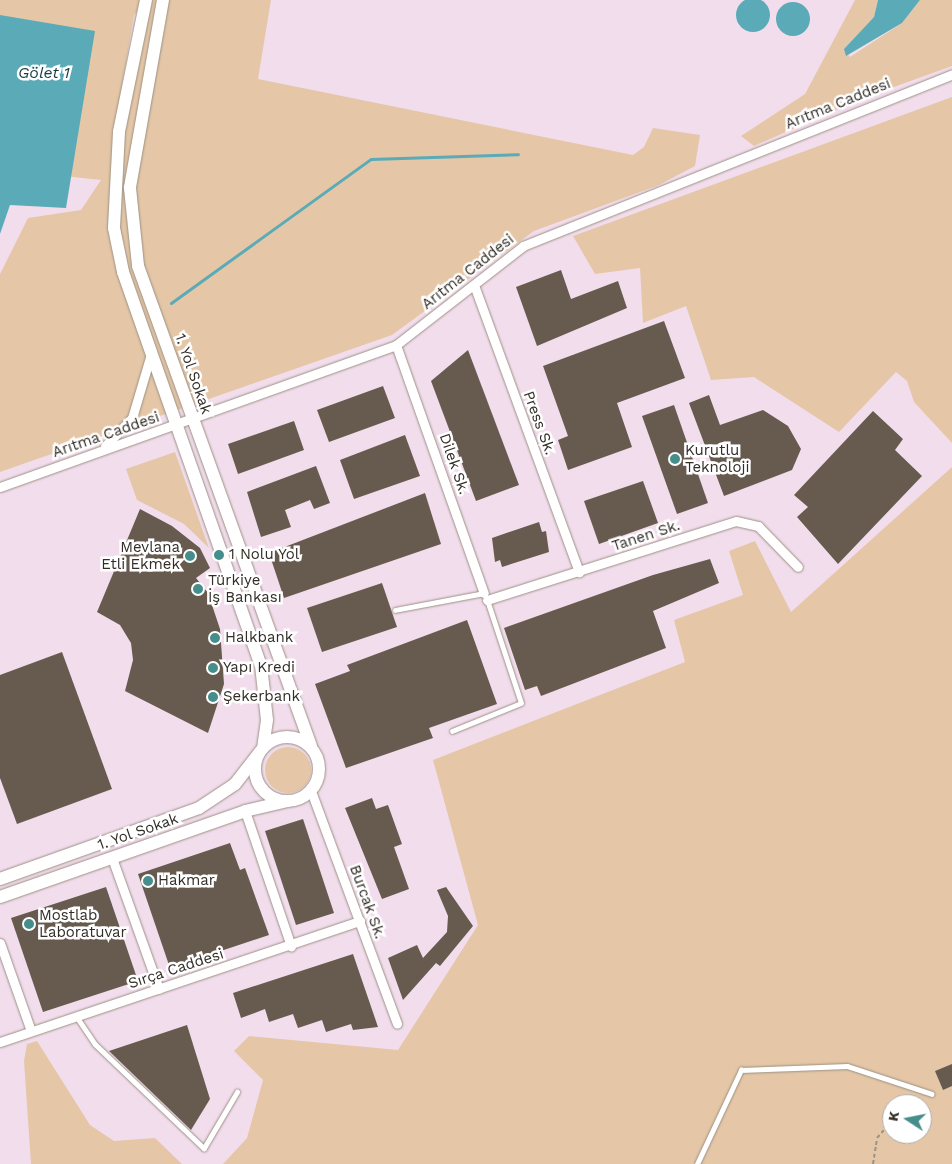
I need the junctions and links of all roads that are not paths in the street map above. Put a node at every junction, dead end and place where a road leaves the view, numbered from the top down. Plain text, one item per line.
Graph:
1 (146, 0) edge
2 (163, 0) edge
3 (952, 74) edge
4 (474, 284) junction
5 (396, 345) junction
6 (151, 348) junction
7 (191, 418) junction
8 (176, 425) junction
9 (88, 455) junction
10 (0, 487) edge
11 (798, 567) dead end
12 (579, 572) junction
13 (486, 597) junction
14 (395, 610) dead end
15 (452, 731) dead end
16 (311, 746) junction
17 (261, 750) junction
18 (311, 791) junction
19 (288, 801) junction
20 (244, 812) junction
21 (112, 858) junction
22 (0, 879) edge
23 (0, 897) edge
24 (360, 922) junction
25 (0, 943) edge
26 (291, 946) junction
27 (159, 989) junction
28 (77, 1017) junction
29 (397, 1024) dead end
30 (31, 1031) junction
31 (0, 1042) edge
32 (237, 1092) dead end
33 (932, 1094) dead end
34 (697, 1164) edge

1 - 6 main road, 1. Yol Sokak
2 - 7 main road, 1. Yol Sokak
3 - 4 street, Arıtma Caddesi
4 - 5 street, Arıtma Caddesi
4 - 12 street, Press Sk.
5 - 7 street, Arıtma Caddesi
5 - 13 street, Dilek Sk.
6 - 8 main road, 1. Yol Sokak
6 - 9 street
7 - 8 street, Arıtma Caddesi
7 - 16 main road, 1. Yol Sokak
8 - 9 street, Arıtma Caddesi
8 - 17 main road, 1. Yol Sokak
9 - 10 street, Arıtma Caddesi
11 - 12 street, Tanen Sk.
12 - 13 street, Tanen Sk.
13 - 14 lane
13 - 15 lane
16 - 17 main road, 1. Yol Sokak
16 - 18 main road, 1. Yol Sokak
17 - 19 main road, 1. Yol Sokak
17 - 22 main road, 1. Yol Sokak
18 - 19 main road, 1. Yol Sokak
18 - 24 street, Burcak Sk.
19 - 20 main road, 1. Yol Sokak
20 - 21 main road, 1. Yol Sokak
20 - 26 street
21 - 23 main road, 1. Yol Sokak
21 - 27 street
24 - 26 street, Sırça Caddesi
24 - 29 street, Burcak Sk.
25 - 30 street
26 - 27 street, Sırça Caddesi
27 - 28 street, Sırça Caddesi
28 - 30 street, Sırça Caddesi
28 - 32 lane
30 - 31 street, Sırça Caddesi
33 - 34 lane

